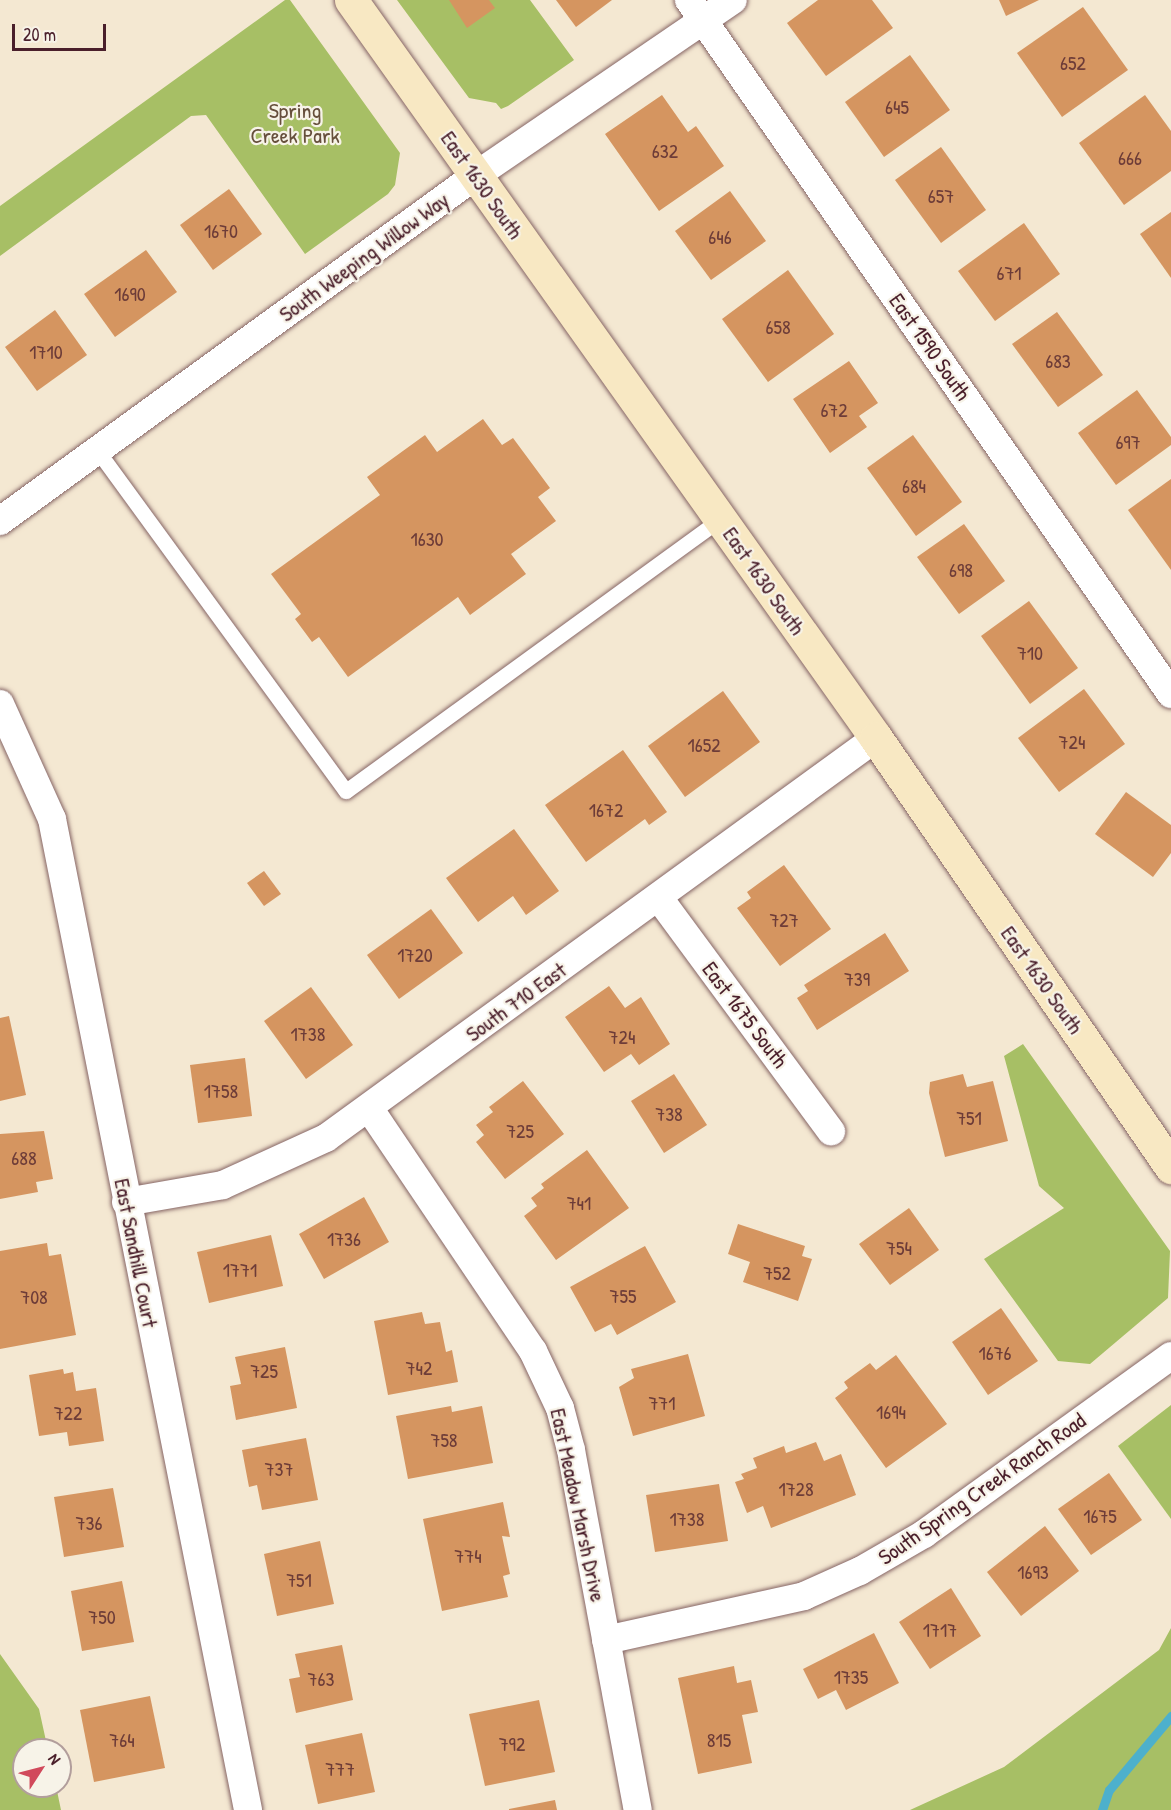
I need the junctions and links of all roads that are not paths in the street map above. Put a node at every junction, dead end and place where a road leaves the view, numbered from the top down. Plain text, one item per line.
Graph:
1 (351, 0) edge
2 (733, 0) edge
3 (696, 9) edge
4 (475, 176) junction
5 (97, 450) junction
6 (720, 519) junction
7 (0, 521) edge
8 (1171, 694) edge
9 (0, 704) edge
10 (876, 738) junction
11 (659, 898) junction
12 (369, 1108) junction
13 (831, 1131) dead end
14 (1171, 1167) edge
15 (126, 1202) junction
16 (1171, 1356) edge
17 (606, 1640) junction
18 (248, 1810) edge
19 (638, 1810) edge

1 - 4 street, East 1630 South
2 - 3 street, South Weeping Willow Way
3 - 4 street, South Weeping Willow Way
3 - 8 street, East 1590 South
4 - 5 street, South Weeping Willow Way
4 - 6 street, East 1630 South
5 - 6 lane
5 - 7 street, South Weeping Willow Way
6 - 10 street, East 1630 South
9 - 15 street, East Sandhill Court
10 - 11 street, South 710 East
10 - 14 street, East 1630 South
11 - 12 street, South 710 East
11 - 13 street, East 1675 South
12 - 15 street, South 710 East
12 - 17 street, East Meadow Marsh Drive
15 - 18 street, East Sandhill Court
16 - 17 street, South Spring Creek Ranch Road
17 - 19 street, East Meadow Marsh Drive

